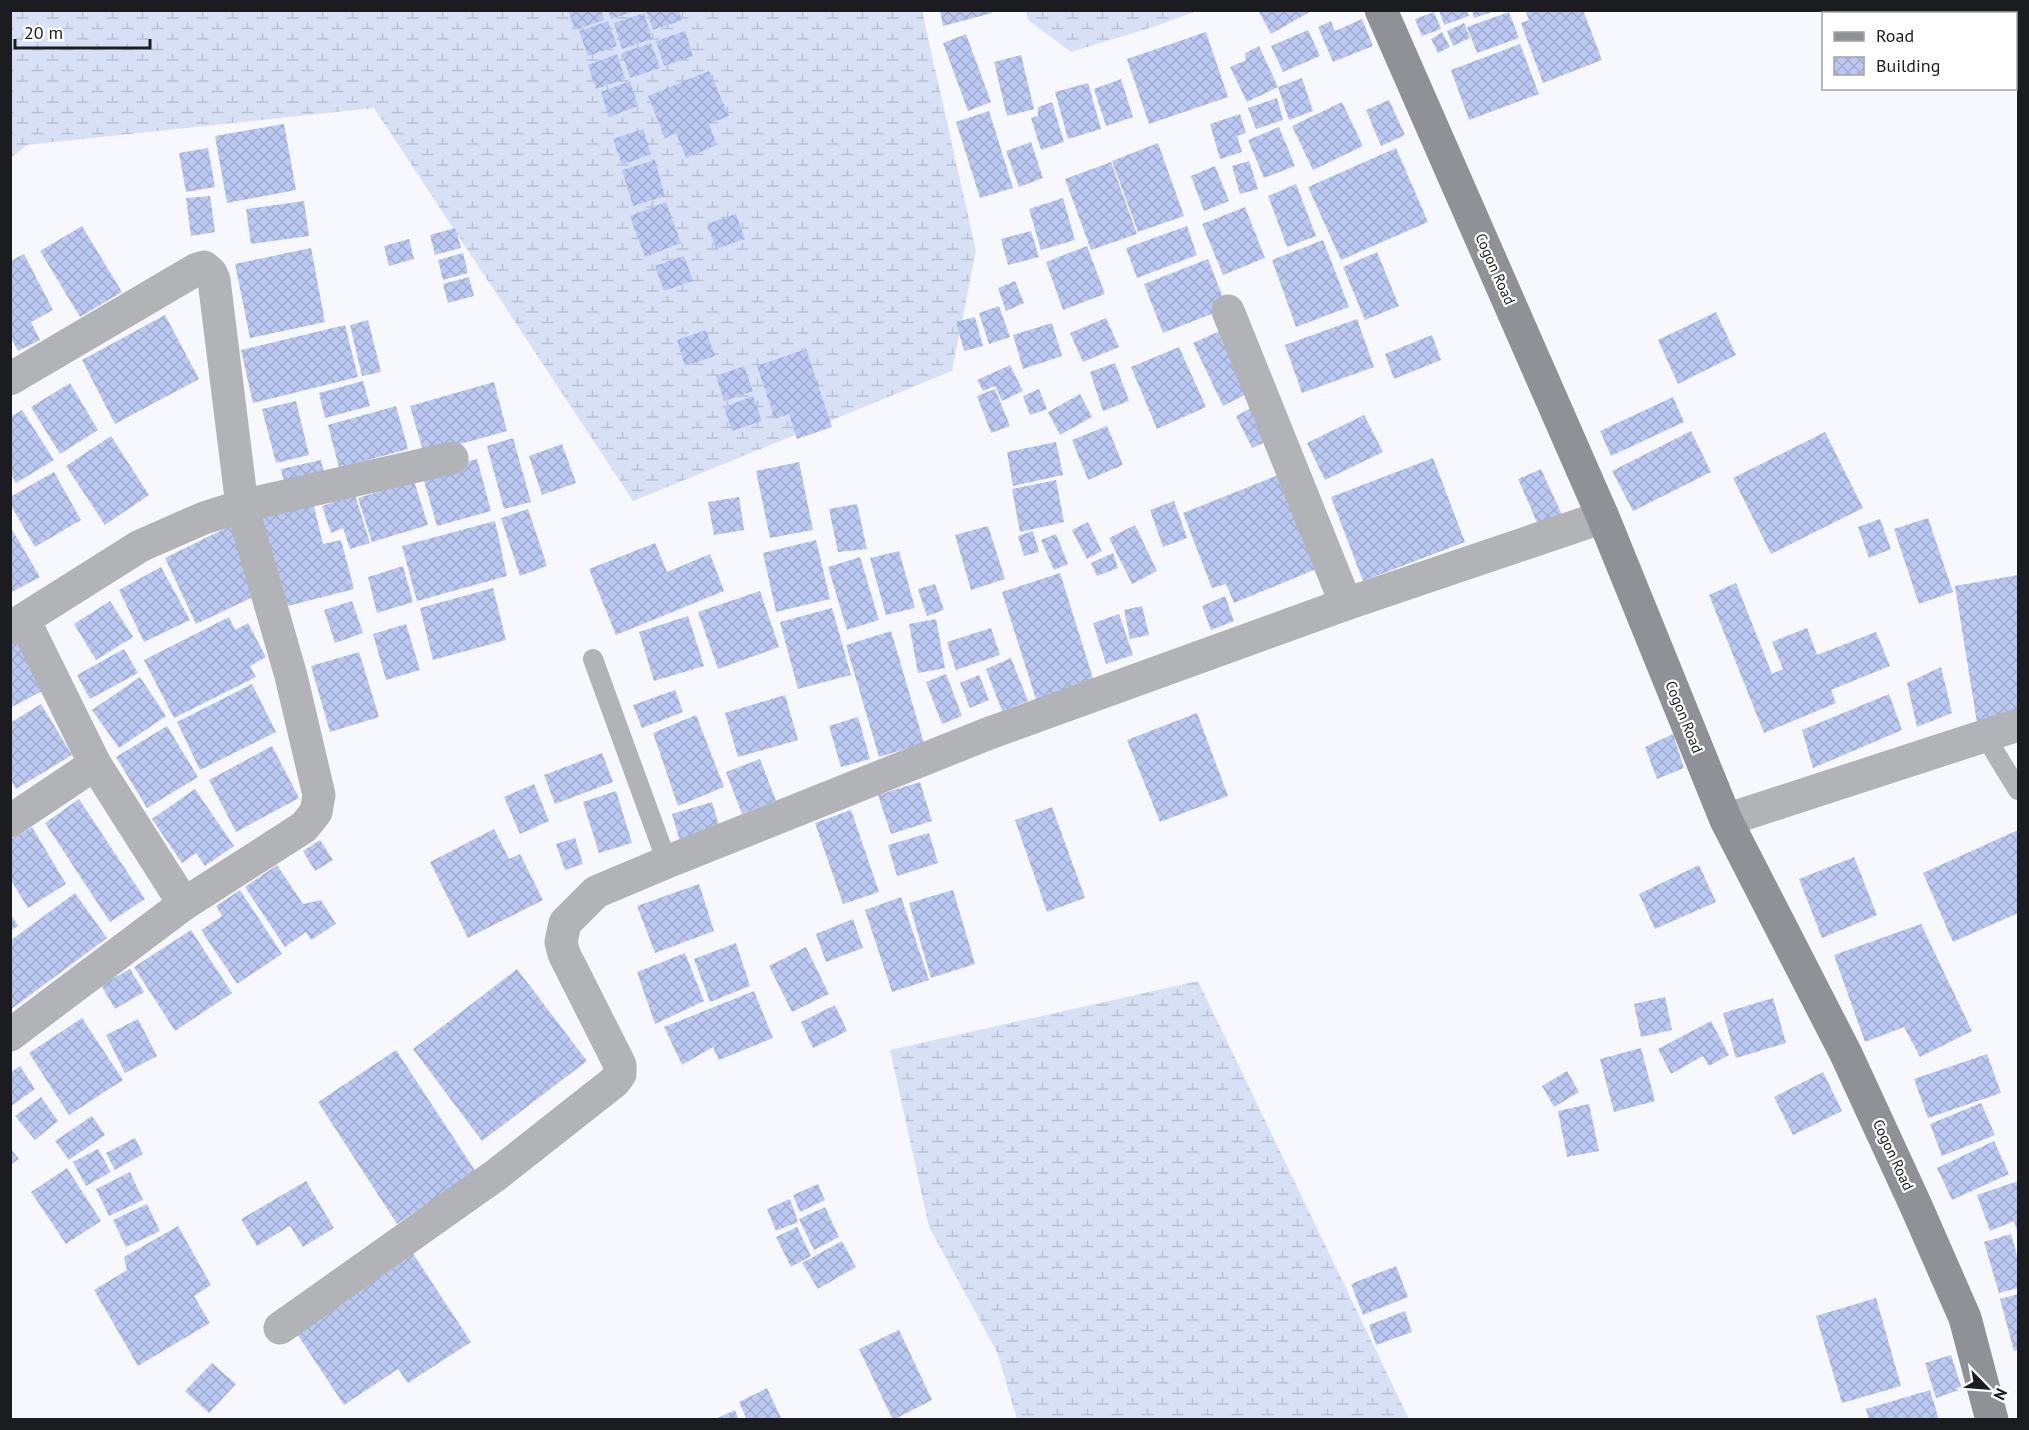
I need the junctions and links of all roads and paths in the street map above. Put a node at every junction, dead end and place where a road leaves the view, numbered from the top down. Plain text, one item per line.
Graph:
1 (1381, 10) edge
2 (1228, 311) dead end
3 (10, 380) edge
4 (452, 458) dead end
5 (242, 506) junction
6 (1603, 517) junction
7 (1346, 604) junction
8 (17, 624) edge
9 (593, 659) dead end
10 (2019, 726) edge
11 (1985, 736) junction
12 (95, 764) junction
13 (2019, 790) edge
14 (1726, 820) junction
15 (10, 821) edge
16 (667, 861) junction
17 (184, 904) junction
18 (10, 1035) edge
19 (280, 1328) dead end
20 (1992, 1419) edge

1 - 6 street, Cogon Road
2 - 7 street
3 - 5 street
4 - 5 street
5 - 8 street
5 - 17 street
6 - 7 street
6 - 14 street, Cogon Road
7 - 16 street
8 - 12 street
9 - 16 lane
10 - 11 street
11 - 13 lane
11 - 14 street
12 - 15 street
12 - 17 street
14 - 20 street, Cogon Road
16 - 19 street
17 - 18 street

